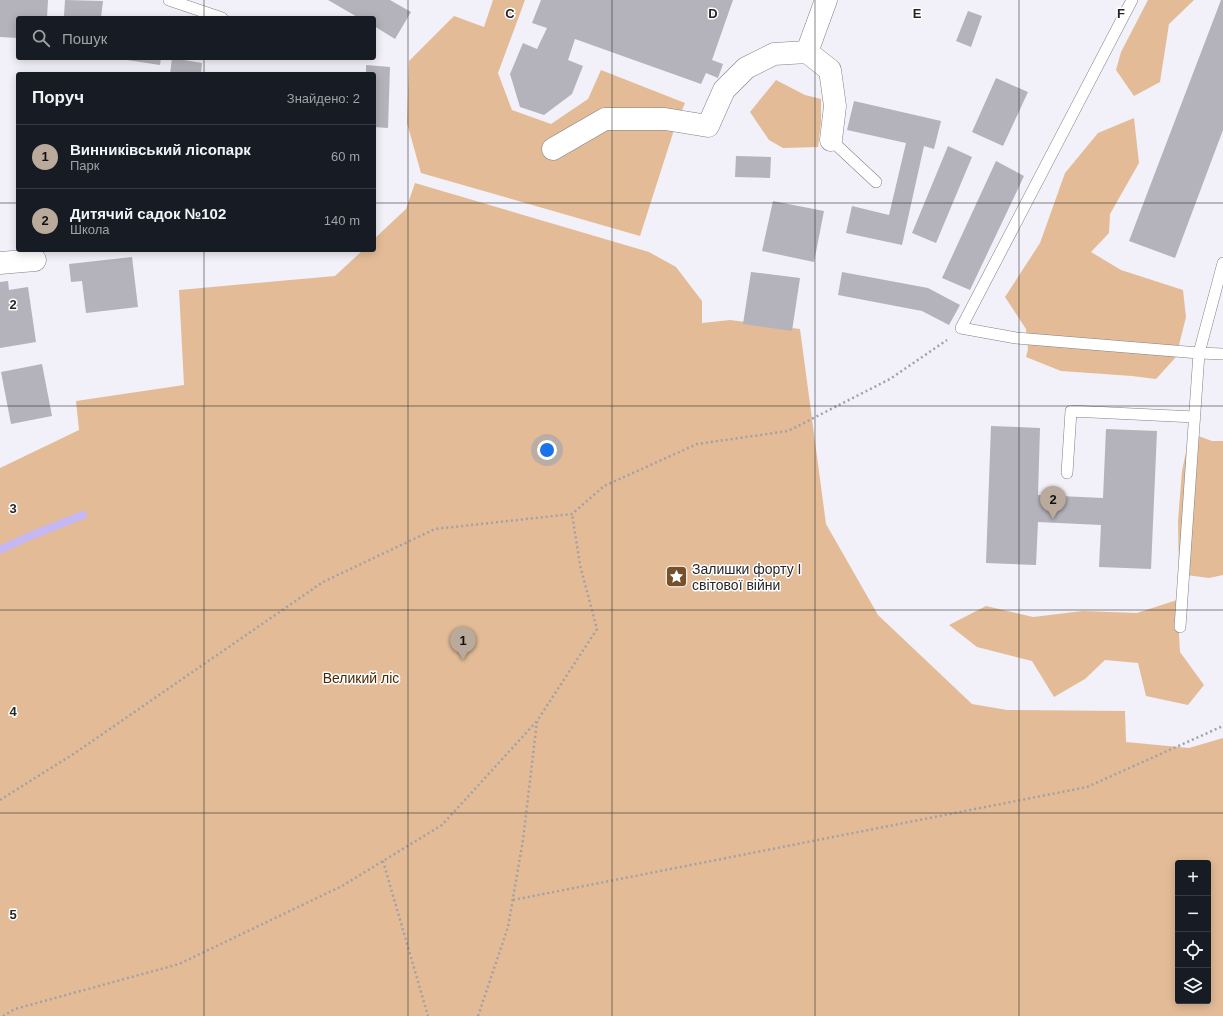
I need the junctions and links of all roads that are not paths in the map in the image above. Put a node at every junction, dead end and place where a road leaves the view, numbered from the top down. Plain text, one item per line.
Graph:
1 (169, 0) edge
2 (826, 0) edge
3 (1132, 0) edge
4 (216, 16) edge
5 (807, 52) junction
6 (831, 140) joint
7 (553, 149) dead end
8 (876, 182) dead end
9 (35, 260) dead end
10 (0, 262) edge
11 (1223, 263) edge
12 (1199, 353) junction
13 (1223, 354) edge
14 (1195, 417) junction
15 (1067, 473) dead end
16 (1180, 627) dead end

1 - 4 lane
2 - 5 street
3 - 12 lane
5 - 6 street
5 - 7 street
6 - 8 lane
9 - 10 street
11 - 12 lane
12 - 13 lane
12 - 14 lane
14 - 15 lane
14 - 16 lane

